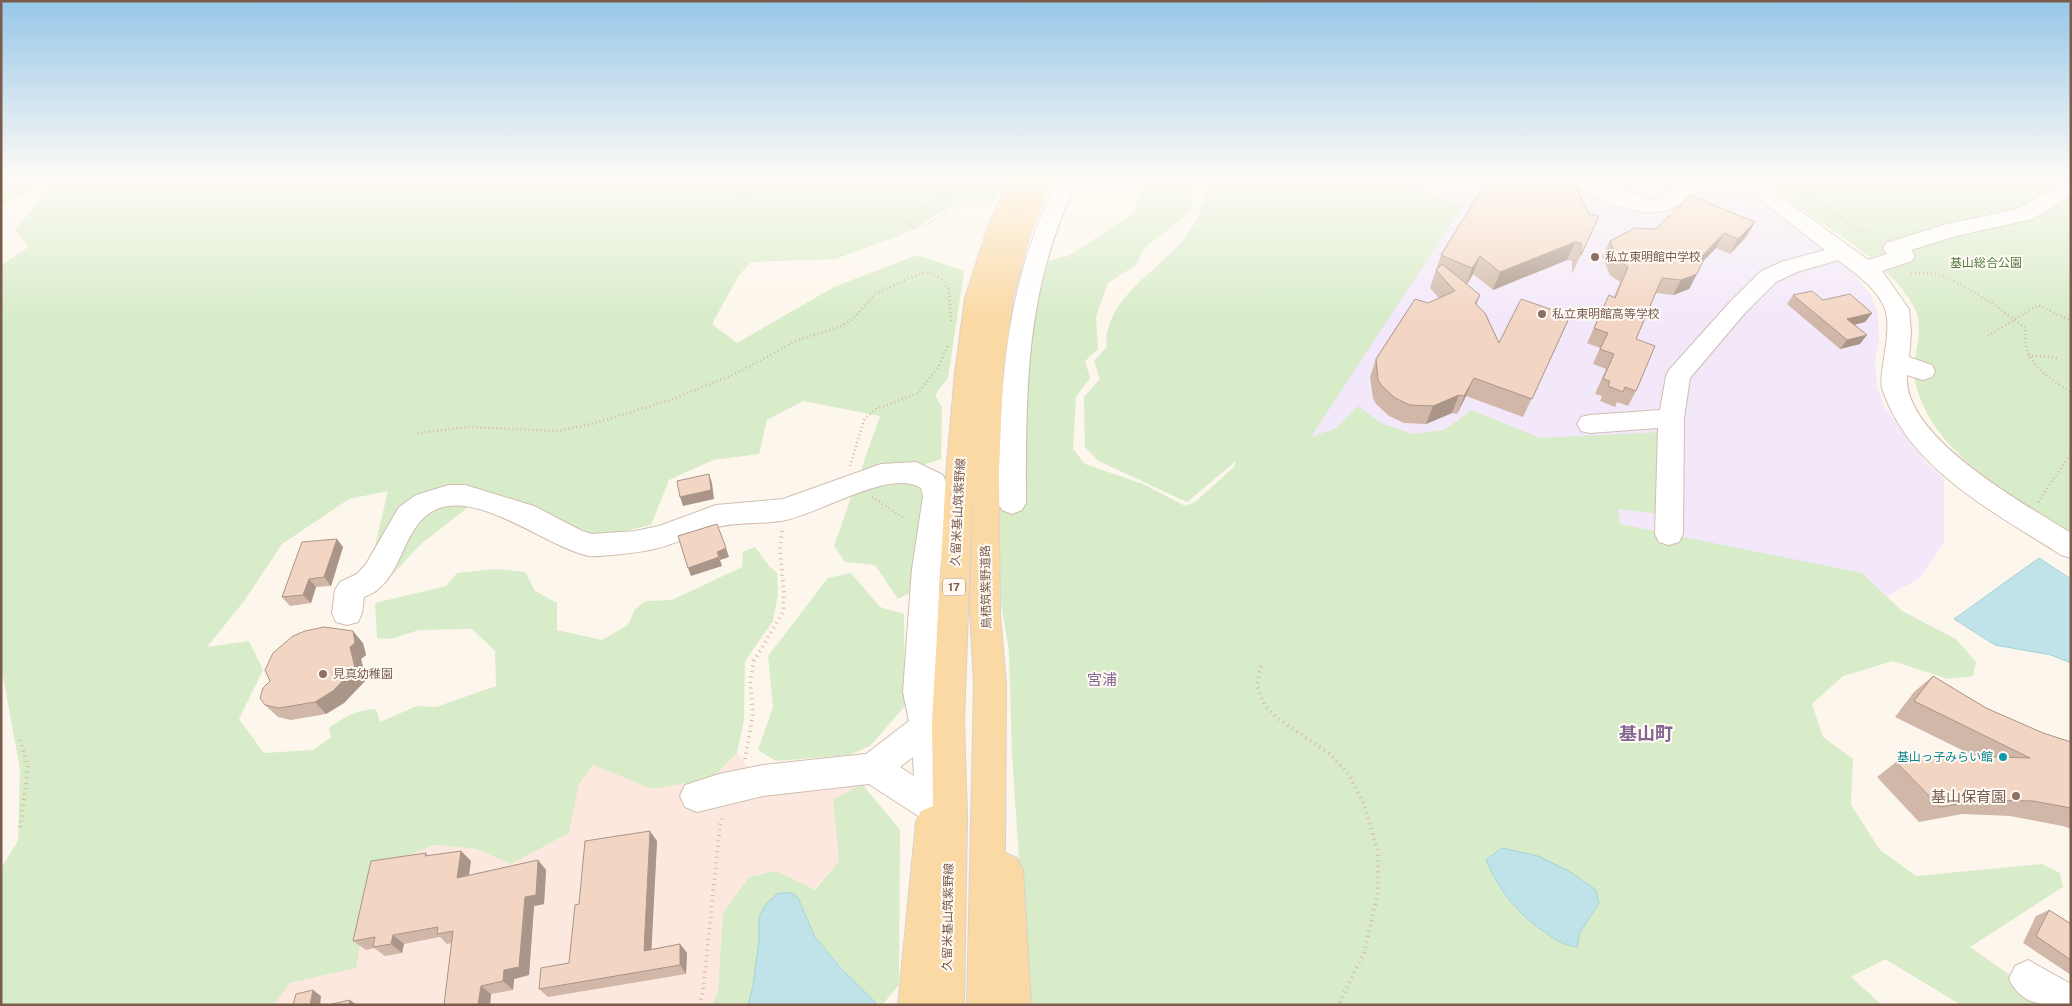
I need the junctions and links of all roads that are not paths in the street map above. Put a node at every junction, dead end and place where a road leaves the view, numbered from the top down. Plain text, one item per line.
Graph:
1 (1000, 224) edge
2 (1023, 224) edge
3 (1049, 224) edge
4 (1805, 224) edge
5 (1979, 224) edge
6 (1843, 252) junction
7 (1865, 269) junction
8 (1896, 362) junction
9 (1923, 371) dead end
10 (1671, 418) junction
11 (1590, 424) dead end
12 (1012, 503) dead end
13 (1669, 534) dead end
14 (2067, 540) edge
15 (346, 613) dead end
16 (990, 684) junction
17 (937, 725) junction
18 (873, 768) junction
19 (697, 796) dead end
20 (942, 812) junction
21 (2028, 979) dead end
22 (917, 1005) edge
23 (946, 1005) edge
24 (986, 1005) edge
25 (1012, 1005) edge
26 (2069, 1005) edge

1 - 17 main road, 久留米基山筑紫野線 / 17
2 - 16 main road, 鳥栖筑紫野道路
3 - 12 street
4 - 6 street
5 - 7 street
6 - 7 street
6 - 10 street
7 - 8 street
8 - 9 street
8 - 14 street
10 - 11 street
10 - 13 street
15 - 17 street
16 - 24 main road, 鳥栖筑紫野道路
16 - 25 main road
17 - 18 street
17 - 20 main road, 久留米基山筑紫野線
18 - 19 street
18 - 20 street
20 - 22 main road
20 - 23 main road, 久留米基山筑紫野線
21 - 26 street

